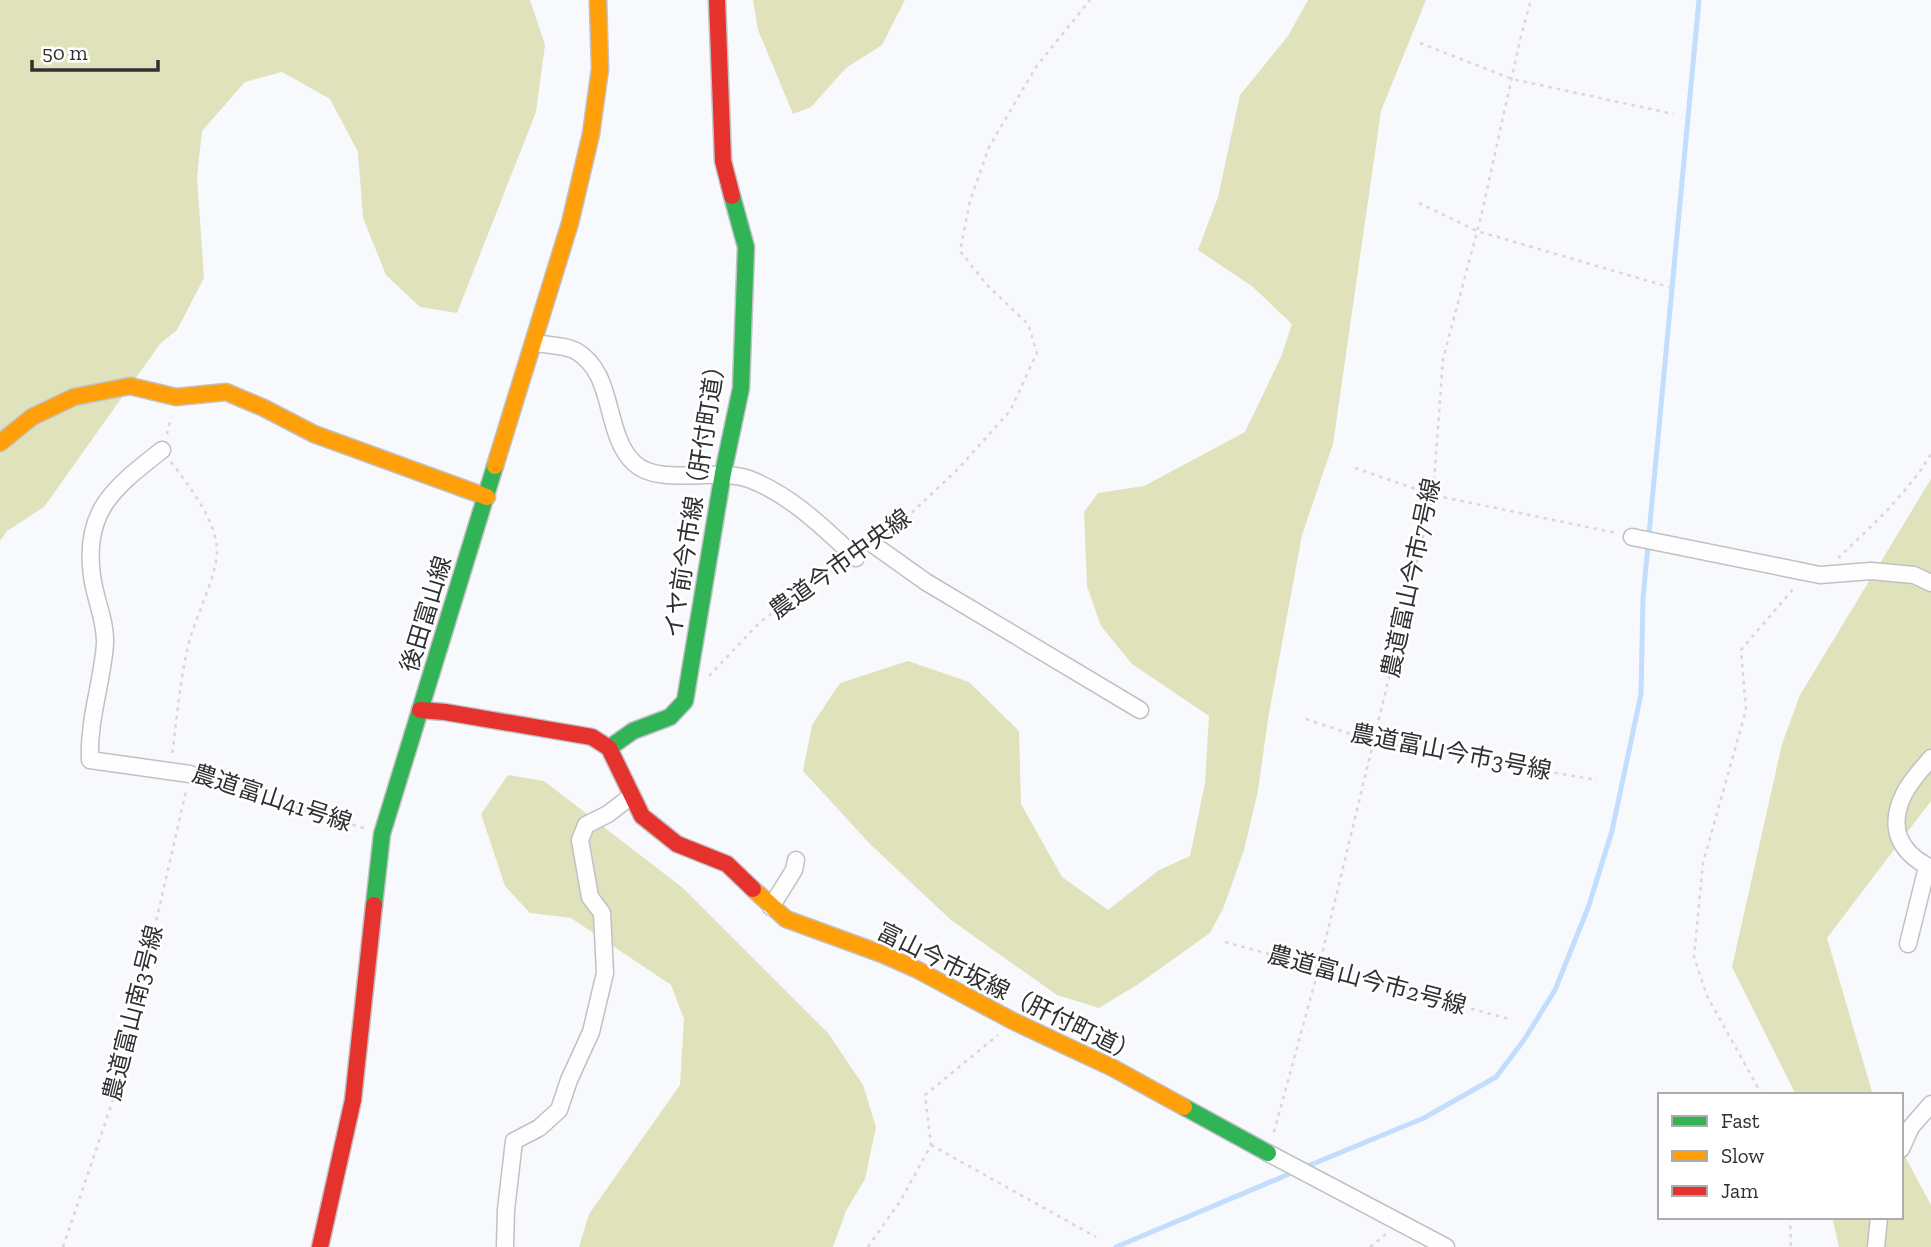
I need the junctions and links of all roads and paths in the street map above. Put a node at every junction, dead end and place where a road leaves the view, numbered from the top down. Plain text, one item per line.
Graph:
1 (598, 0) edge
2 (717, 0) edge
3 (1090, 0) edge
4 (1531, 0) edge
5 (1420, 43) dead end
6 (1512, 79) junction
7 (1674, 114) dead end
8 (1419, 203) dead end
9 (1478, 231) junction
10 (1668, 287) dead end
11 (534, 343) junction
12 (176, 397) junction
13 (0, 443) edge
14 (162, 450) junction
15 (1931, 454) edge
16 (1355, 468) dead end
17 (723, 473) junction
18 (1433, 495) junction
19 (487, 497) junction
20 (1632, 537) joint
21 (874, 545) joint
22 (856, 558) joint
23 (1814, 573) junction
24 (1931, 583) edge
25 (704, 681) dead end
26 (420, 710) junction
27 (1140, 710) dead end
28 (1306, 719) dead end
29 (1374, 742) junction
30 (609, 748) junction
31 (1931, 758) edge
32 (190, 775) junction
33 (1597, 780) dead end
34 (630, 797) junction
35 (382, 834) junction
36 (796, 860) dead end
37 (1929, 867) edge
38 (771, 907) junction
39 (1225, 942) dead end
40 (1908, 944) dead end
41 (1319, 967) junction
42 (1509, 1018) dead end
43 (1013, 1021) junction
44 (1761, 1093) edge
45 (1931, 1104) edge
46 (931, 1145) junction
47 (1903, 1145) edge
48 (1268, 1153) junction
49 (1790, 1219) edge
50 (1879, 1219) edge
51 (1096, 1237) dead end
52 (63, 1247) edge
53 (320, 1247) edge
54 (505, 1247) edge
55 (868, 1247) edge
56 (1446, 1247) edge
57 (1791, 1247) edge
58 (1876, 1247) edge

1 - 11 street, 後田富山線
2 - 17 street, イヤ前今市線（肝付町道）
3 - 21 path, 農道今市中央線
4 - 6 path, 農道富山今市7号線
5 - 6 path
6 - 7 path
6 - 9 path, 農道富山今市7号線
8 - 9 path
9 - 10 path
9 - 18 path, 農道富山今市7号線
11 - 17 street
11 - 19 street, 後田富山線
12 - 13 street
12 - 14 path
12 - 19 street
14 - 32 path, 農道富山41号線
14 - 32 street
15 - 23 path
16 - 18 path
17 - 22 street
17 - 30 street, イヤ前今市線（肝付町道）
18 - 20 path
18 - 29 path, 農道富山今市7号線
19 - 26 street, 後田富山線
20 - 23 street
21 - 27 street
22 - 25 path, 農道今市中央線
23 - 24 street
23 - 44 path
26 - 30 street
26 - 35 street, 後田富山線
28 - 29 path, 農道富山今市3号線
29 - 33 path, 農道富山今市3号線
29 - 41 path, 農道富山今市7号線
30 - 34 street, 富山今市坂線（肝付町道）
31 - 37 street
32 - 35 path, 農道富山41号線
32 - 52 path, 農道富山南3号線
34 - 38 street, 富山今市坂線（肝付町道）
34 - 54 street
35 - 53 street, 後田富山線
36 - 38 street
37 - 40 street
38 - 43 street, 富山今市坂線（肝付町道）
39 - 41 path, 農道富山今市2号線
41 - 42 path, 農道富山今市2号線
41 - 48 path, 農道富山今市7号線
43 - 46 path
43 - 48 street, 富山今市坂線（肝付町道）
45 - 47 street
46 - 51 path
46 - 55 path
48 - 56 street
49 - 57 path
50 - 58 street

